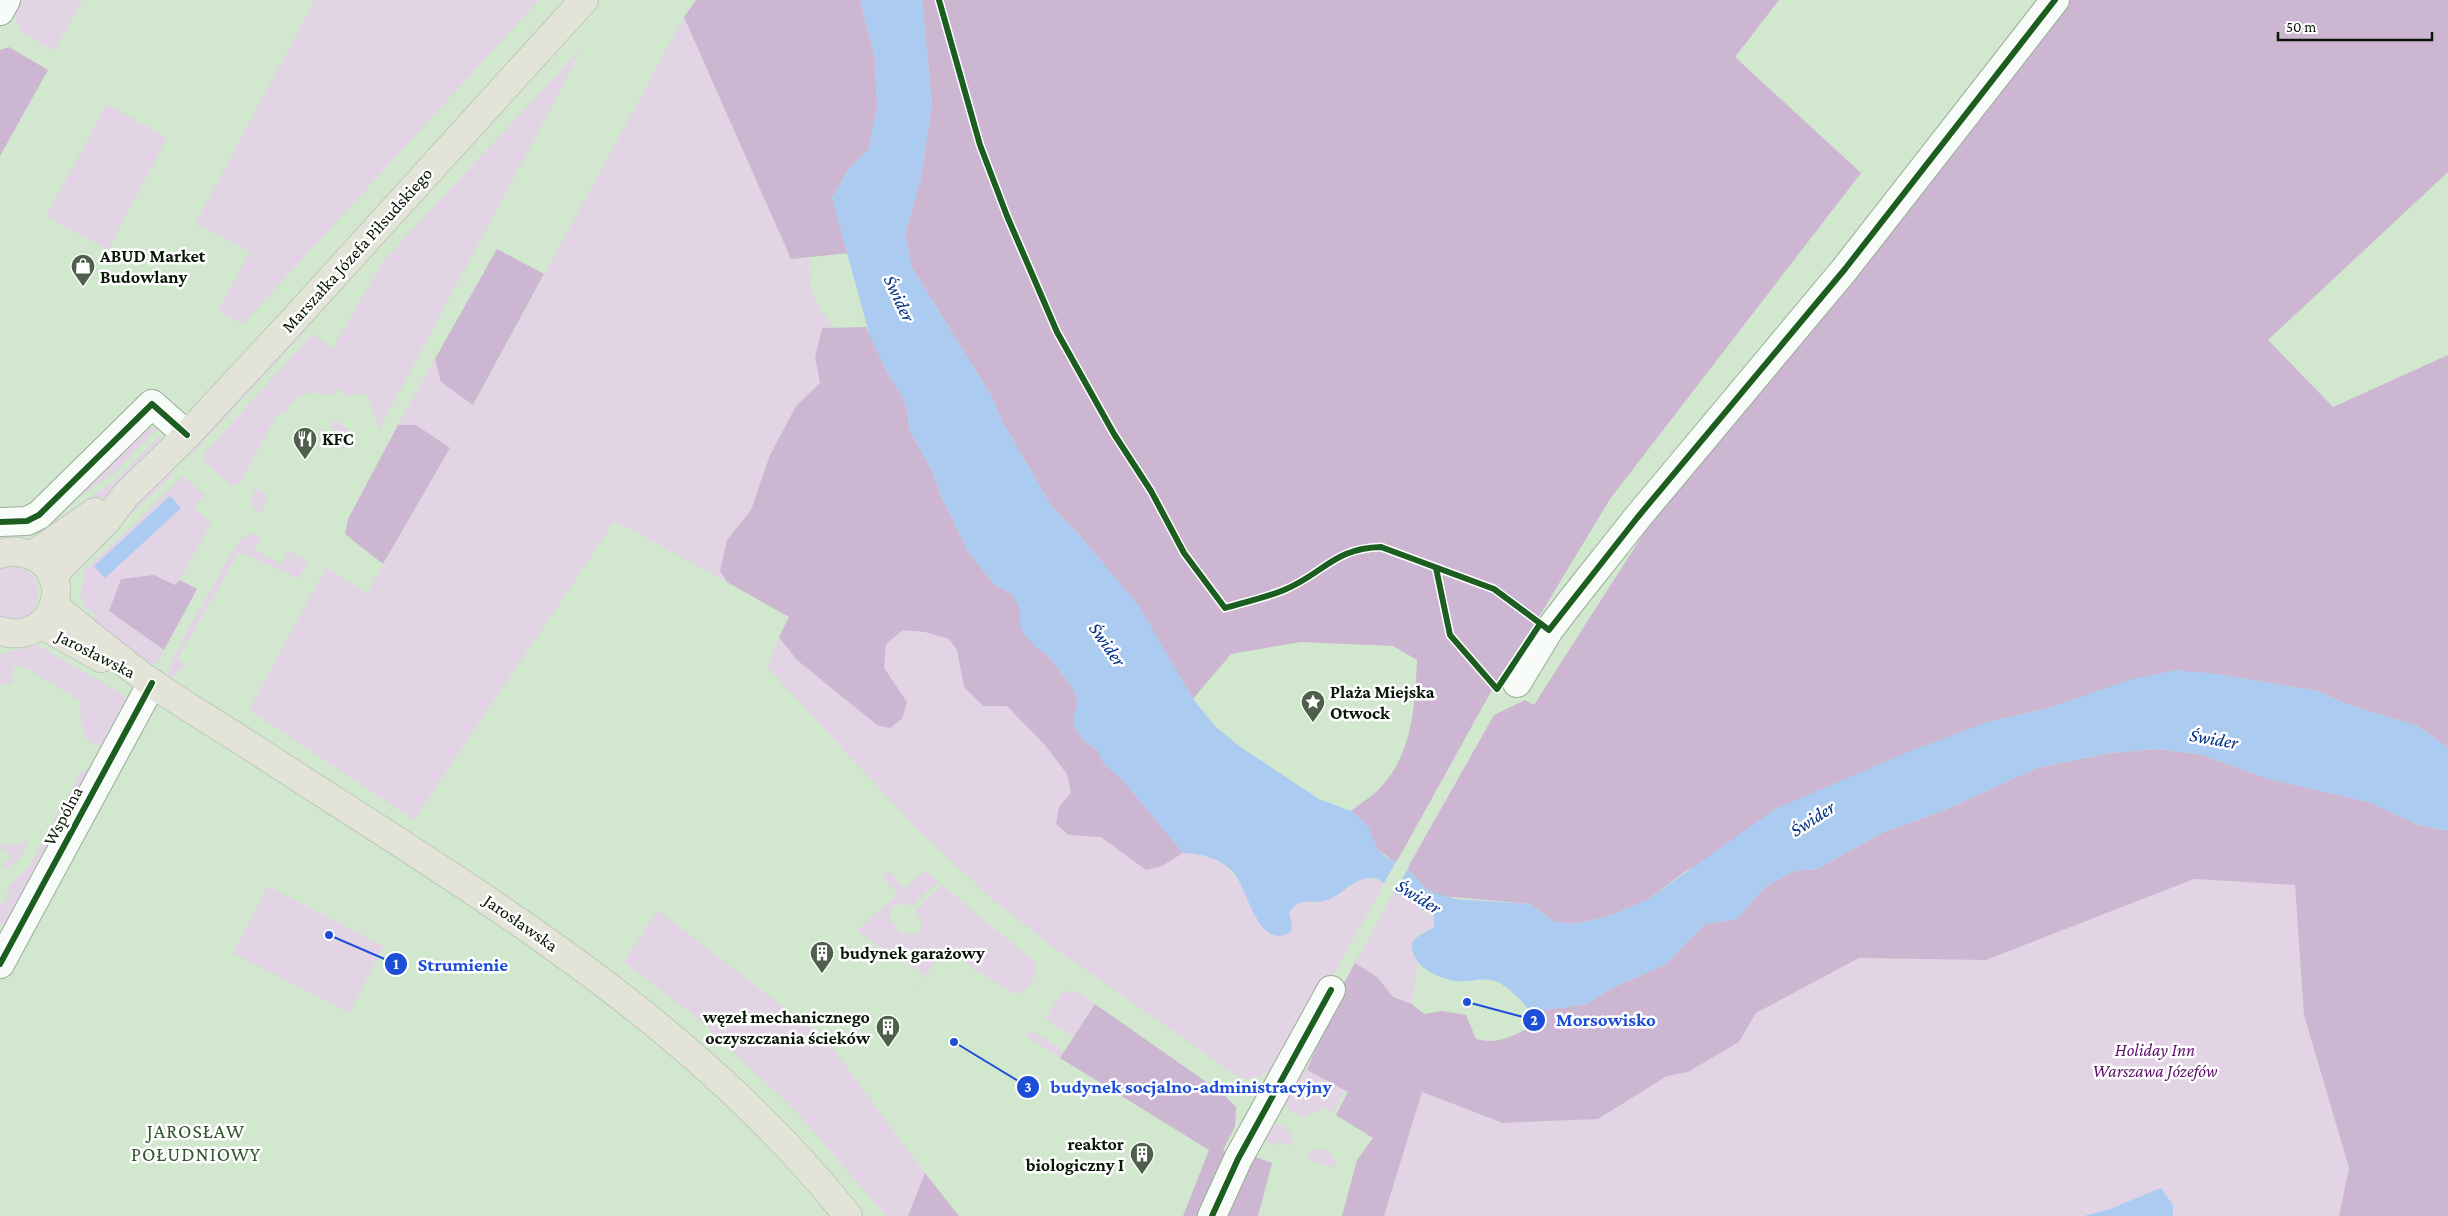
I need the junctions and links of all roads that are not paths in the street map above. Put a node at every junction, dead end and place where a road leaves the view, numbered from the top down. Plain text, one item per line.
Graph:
1 (6, 0) edge
2 (584, 0) edge
3 (2055, 0) edge
4 (0, 11) edge
5 (187, 435) junction
6 (125, 496) junction
7 (0, 522) edge
8 (0, 554) edge
9 (33, 555) junction
10 (52, 576) junction
11 (47, 615) junction
12 (0, 631) edge
13 (152, 683) junction
14 (1517, 683) dead end
15 (0, 964) edge
16 (1332, 990) dead end
17 (848, 1216) edge
18 (1212, 1216) edge

1 - 4 street
2 - 5 main road, Marszałka Józefa Piłsudskiego
3 - 14 street
5 - 6 main road, Marszałka Józefa Piłsudskiego
5 - 7 street
6 - 9 main road, Marszałka Józefa Piłsudskiego
6 - 10 main road, Marszałka Józefa Piłsudskiego
8 - 9 main road
9 - 10 main road
10 - 11 main road
11 - 12 main road
11 - 13 main road, Jarosławska
13 - 15 street, Wspólna
13 - 17 main road, Jarosławska
16 - 18 street

